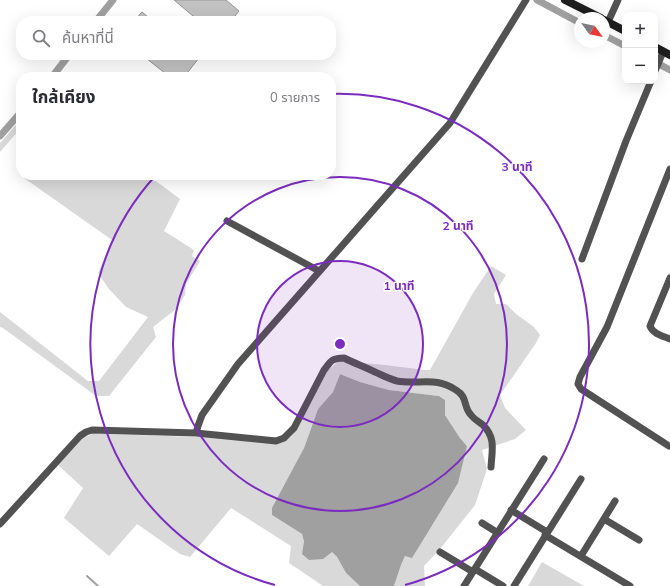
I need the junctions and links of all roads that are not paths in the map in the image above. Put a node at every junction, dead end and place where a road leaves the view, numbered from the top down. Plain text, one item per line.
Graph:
1 (526, 0) edge
2 (565, 0) edge
3 (618, 0) edge
4 (588, 12) edge
5 (610, 12) edge
6 (610, 23) edge
7 (622, 29) edge
8 (656, 48) edge
9 (665, 55) edge
10 (658, 66) edge
11 (650, 84) edge
12 (670, 169) edge
13 (228, 221) dead end
14 (582, 258) dead end
15 (320, 271) junction
16 (670, 278) edge
17 (670, 339) edge
18 (196, 433) junction
19 (669, 446) edge
20 (544, 459) dead end
21 (491, 467) dead end
22 (581, 479) dead end
23 (616, 502) dead end
24 (512, 510) junction
25 (604, 519) junction
26 (482, 523) dead end
27 (0, 524) edge
28 (498, 532) junction
29 (546, 534) junction
30 (639, 540) dead end
31 (440, 552) dead end
32 (581, 556) junction
33 (474, 571) junction
34 (464, 586) edge
35 (504, 586) edge
36 (514, 586) edge
37 (630, 586) edge

1 - 15 street
2 - 4 street
3 - 5 street
6 - 7 street
8 - 9 street
9 - 10 street
11 - 14 street
12 - 19 street
13 - 15 street
15 - 18 street
16 - 17 street
18 - 21 street
18 - 27 street
20 - 24 street
22 - 29 street
23 - 25 street
24 - 28 street
24 - 29 street
25 - 30 street
25 - 32 street
26 - 28 street
28 - 33 street
29 - 32 street
29 - 36 street
31 - 33 street
32 - 37 street
33 - 34 street
33 - 35 street

